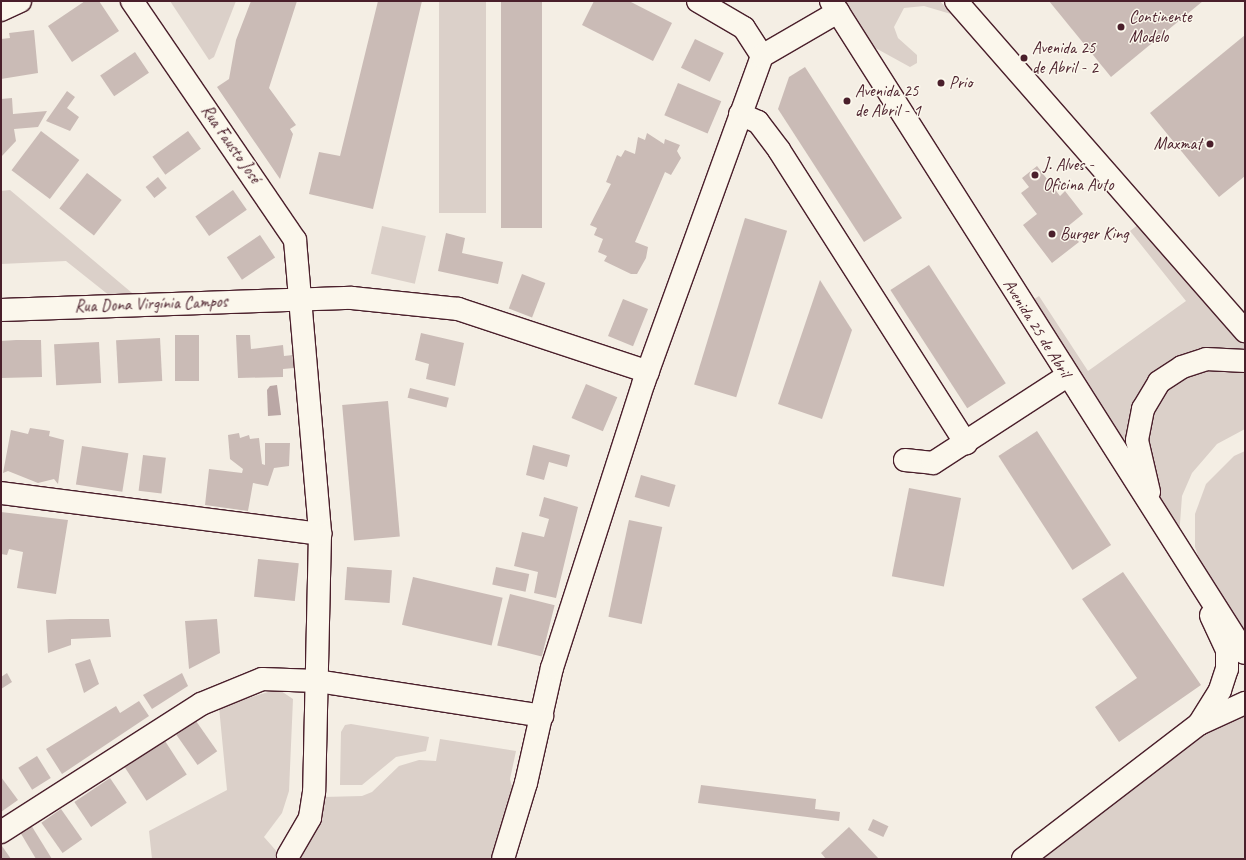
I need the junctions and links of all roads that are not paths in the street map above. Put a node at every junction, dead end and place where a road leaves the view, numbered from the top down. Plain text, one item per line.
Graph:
1 (20, 1) edge
2 (132, 1) edge
3 (698, 1) edge
4 (956, 1) edge
5 (834, 6) edge
6 (1, 10) edge
7 (762, 56) junction
8 (740, 114) junction
9 (300, 298) junction
10 (1, 310) edge
11 (1245, 331) edge
12 (1245, 361) edge
13 (648, 372) junction
14 (1068, 376) junction
15 (966, 444) junction
16 (905, 460) dead end
17 (1, 493) edge
18 (1160, 522) junction
19 (320, 534) junction
20 (1192, 568) junction
21 (1245, 653) edge
22 (317, 681) junction
23 (1245, 703) edge
24 (542, 716) junction
25 (1199, 724) junction
26 (1, 832) edge
27 (288, 856) dead end
28 (503, 859) edge
29 (1023, 859) edge

1 - 6 street
2 - 9 street, Rua Fausto José
3 - 7 street
4 - 11 street
5 - 7 street
5 - 14 street, Avenida 25 de Abril
7 - 8 street
8 - 13 street
8 - 15 street
9 - 10 street, Rua Dona Virgínia Campos
9 - 13 street, Rua Dona Virgínia Campos
9 - 19 street, Rua Fausto José
12 - 18 street
13 - 24 street
14 - 15 street
14 - 18 street, Avenida 25 de Abril
15 - 16 street
17 - 19 street
18 - 20 street, Avenida 25 de Abril
19 - 22 street, Rua Fausto José
20 - 21 street, Avenida 25 de Abril
20 - 25 street
22 - 24 street
22 - 26 street
22 - 27 street, Rua Fausto José
23 - 25 street
24 - 28 street
25 - 29 street

